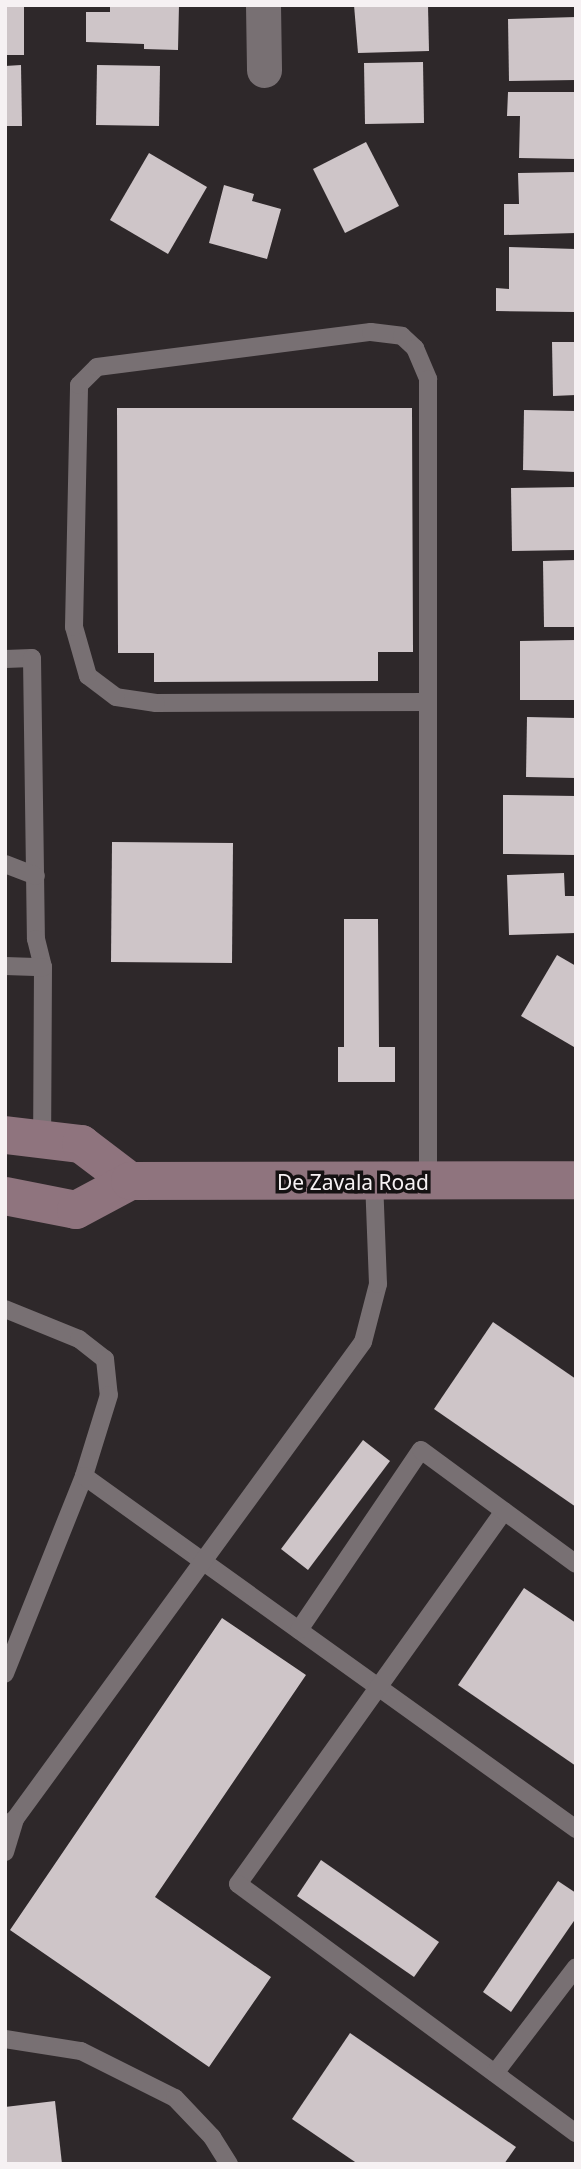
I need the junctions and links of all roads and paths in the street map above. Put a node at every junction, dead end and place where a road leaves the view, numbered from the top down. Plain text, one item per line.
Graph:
1 (263, 5) edge
2 (264, 70) dead end
3 (5, 659) edge
4 (428, 702) junction
5 (5, 864) edge
6 (36, 876) junction
7 (5, 966) edge
8 (43, 967) junction
9 (5, 1135) edge
10 (42, 1141) junction
11 (576, 1180) edge
12 (131, 1181) junction
13 (428, 1181) junction
14 (374, 1182) junction
15 (5, 1196) edge
16 (5, 1309) edge
17 (84, 1476) junction
18 (504, 1511) junction
19 (206, 1561) junction
20 (576, 1564) edge
21 (299, 1630) junction
22 (5, 1674) edge
23 (378, 1688) junction
24 (10, 1822) edge
25 (576, 1829) edge
26 (5, 1852) edge
27 (576, 1967) edge
28 (5, 2039) edge
29 (495, 2073) junction
30 (576, 2133) edge
31 (229, 2164) edge

1 - 2 street
3 - 6 lane
4 - 4 lane
4 - 13 lane
5 - 6 lane
6 - 8 lane
7 - 8 lane
8 - 10 lane
9 - 10 main road
10 - 12 main road
11 - 13 main road, De Zavala Road
12 - 14 main road, De Zavala Road
12 - 15 main road, De Zavala Road
13 - 14 main road, De Zavala Road
14 - 19 lane
16 - 17 lane
17 - 19 lane
17 - 22 lane
18 - 20 lane
18 - 21 lane
18 - 23 lane
19 - 21 lane
19 - 24 lane
21 - 23 lane
23 - 25 lane
23 - 29 lane
24 - 26 lane
27 - 29 lane
28 - 31 lane
29 - 30 lane

